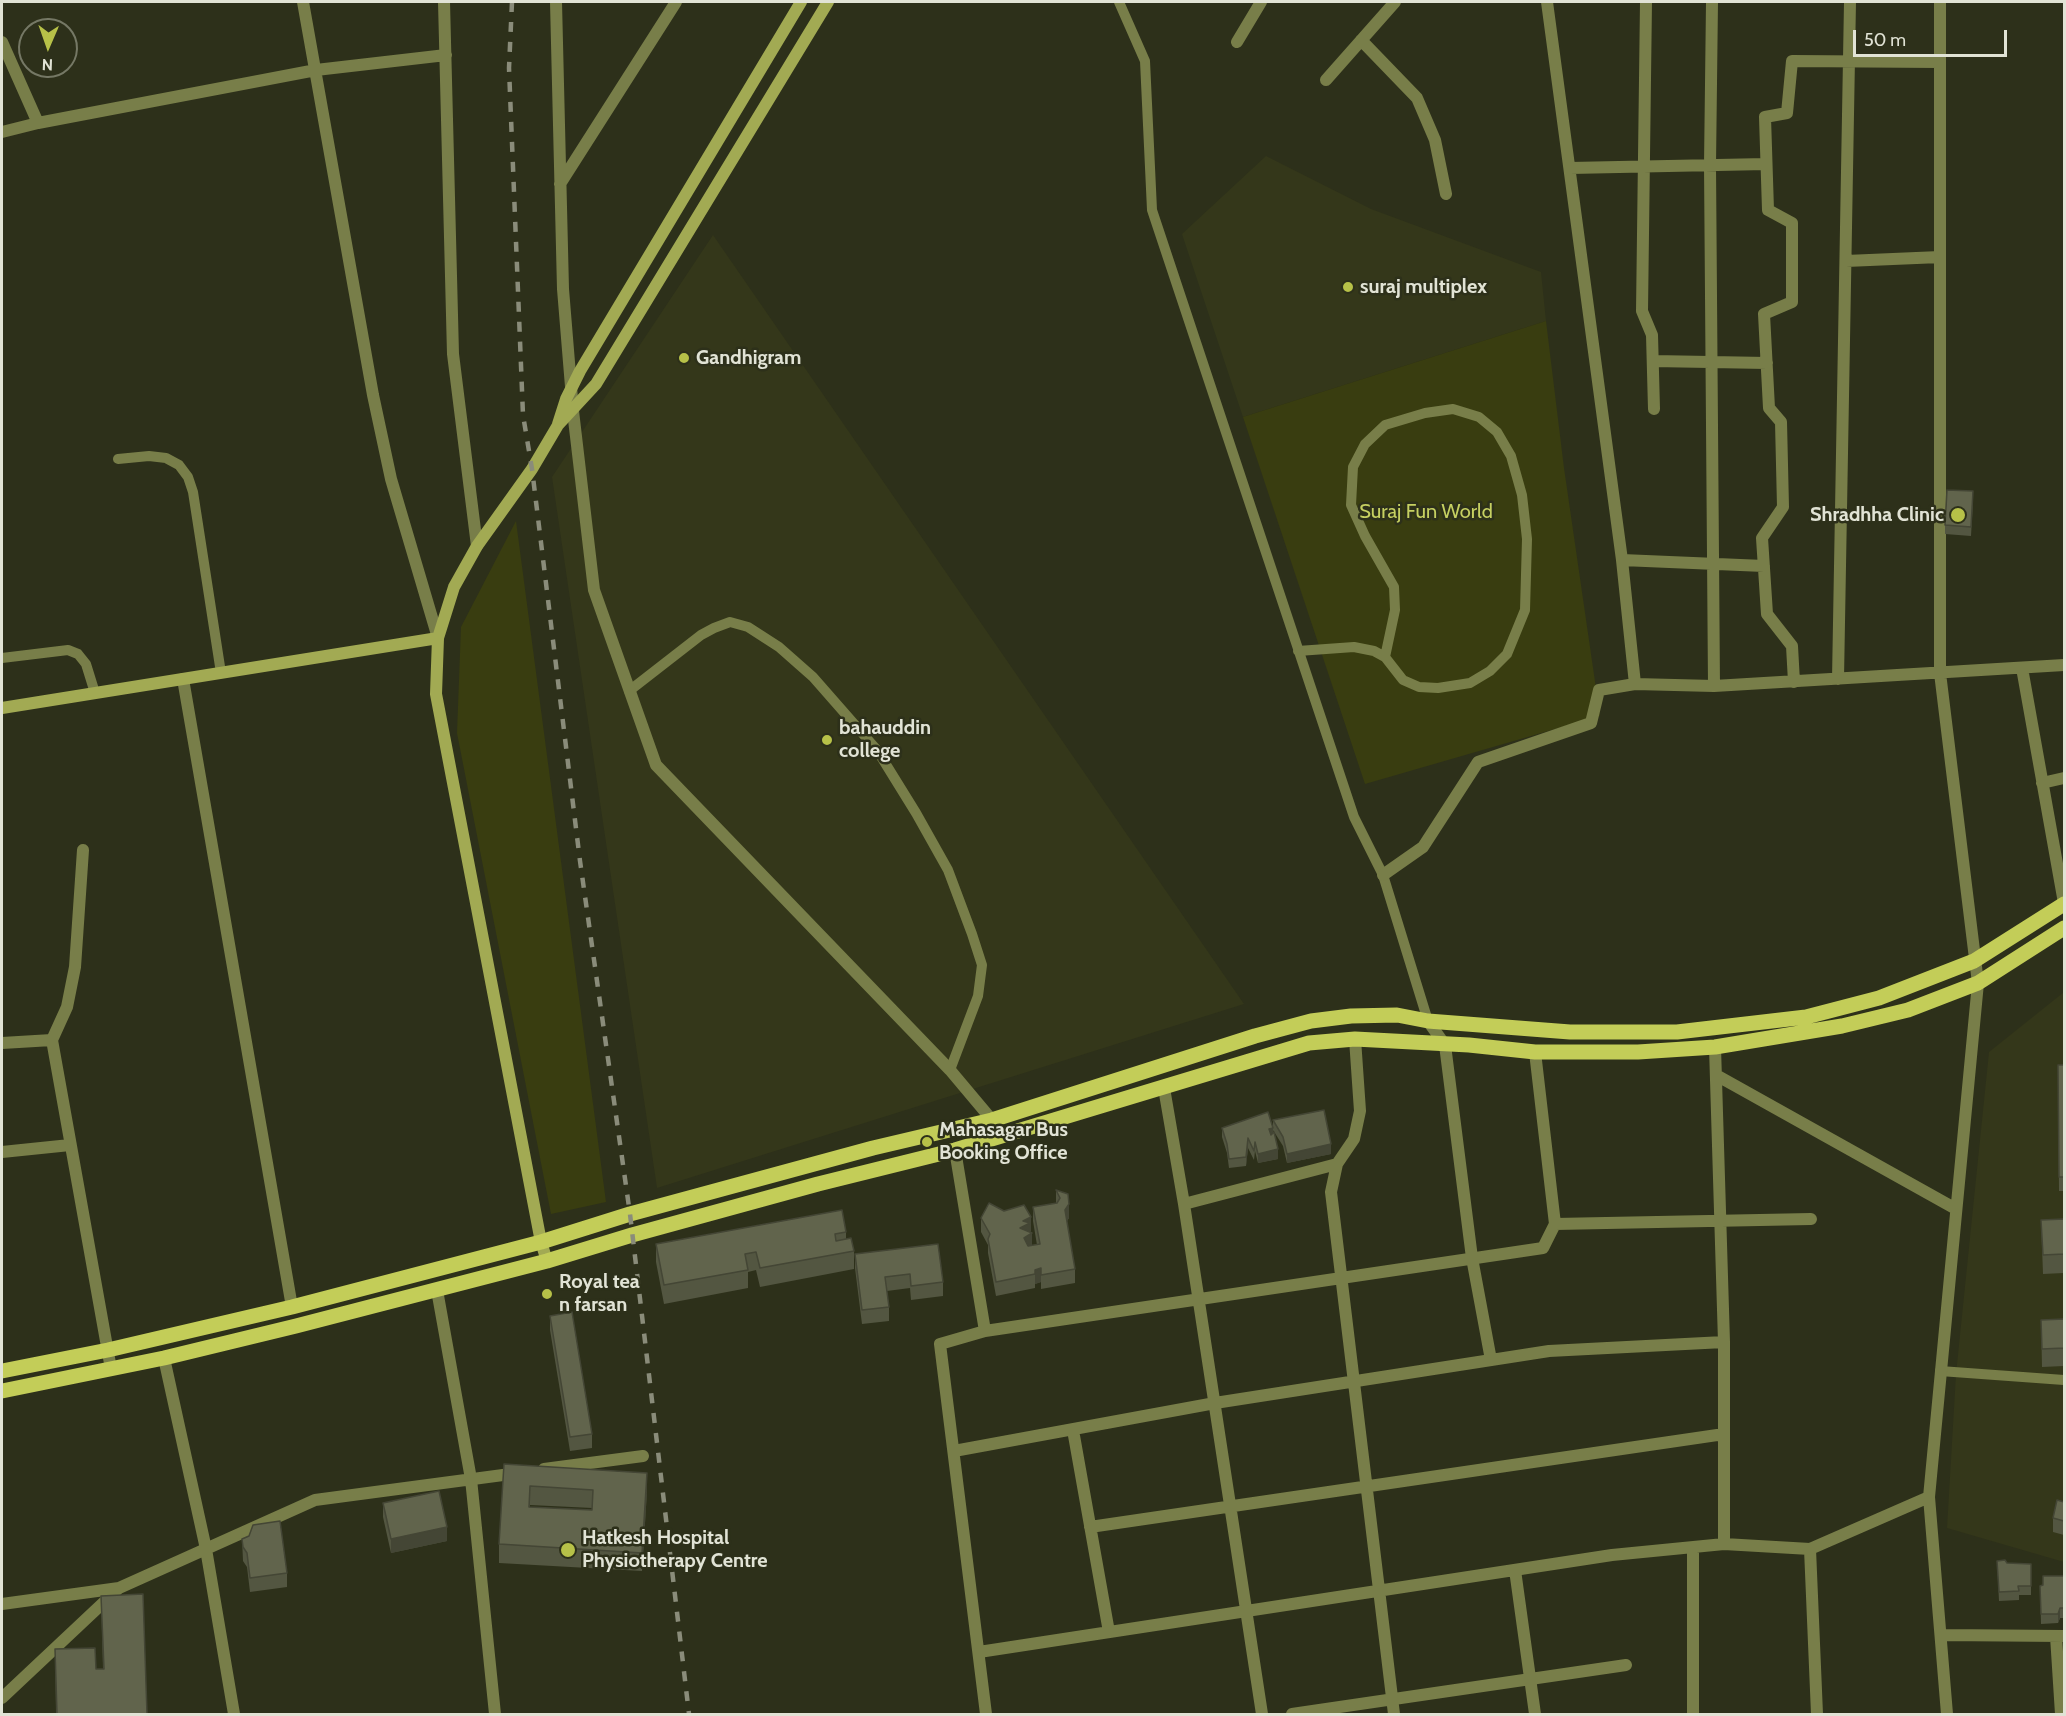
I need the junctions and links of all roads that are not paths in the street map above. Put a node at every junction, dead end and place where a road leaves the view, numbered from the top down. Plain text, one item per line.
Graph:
1 (303, 2) edge
2 (444, 2) edge
3 (556, 2) edge
4 (676, 2) edge
5 (801, 2) edge
6 (828, 2) edge
7 (1119, 2) edge
8 (1261, 2) edge
9 (1395, 2) edge
10 (1547, 2) edge
11 (1646, 2) edge
12 (1712, 2) edge
13 (1850, 2) edge
14 (1940, 2) edge
15 (1360, 40) junction
16 (2, 42) edge
17 (1237, 42) dead end
18 (446, 55) junction
19 (1849, 61) junction
20 (1940, 62) junction
21 (315, 70) junction
22 (1326, 80) dead end
23 (38, 123) junction
24 (2, 132) edge
25 (1766, 164) junction
26 (1710, 165) junction
27 (1644, 166) junction
28 (1570, 168) junction
29 (560, 184) junction
30 (1446, 194) dead end
31 (1940, 257) junction
32 (1846, 261) junction
33 (1653, 361) junction
34 (1712, 362) junction
35 (1767, 363) junction
36 (572, 385) junction
37 (1654, 409) dead end
38 (573, 411) junction
39 (558, 425) junction
40 (118, 459) dead end
41 (477, 546) junction
42 (1622, 560) junction
43 (1713, 563) junction
44 (1764, 566) junction
45 (438, 638) junction
46 (1298, 651) junction
47 (1385, 657) junction
48 (2, 658) edge
49 (2064, 665) edge
50 (2022, 668) junction
51 (221, 673) junction
52 (1940, 673) junction
53 (183, 678) junction
54 (1838, 679) junction
55 (1794, 682) junction
56 (1635, 684) junction
57 (1714, 686) junction
58 (630, 691) junction
59 (95, 693) junction
60 (2, 708) edge
61 (2064, 778) edge
62 (2042, 783) junction
63 (83, 850) dead end
64 (1383, 875) junction
65 (2064, 904) edge
66 (2064, 928) edge
67 (1974, 961) junction
68 (1978, 983) junction
69 (1428, 1021) junction
70 (1355, 1039) junction
71 (52, 1040) junction
72 (2, 1043) edge
73 (1445, 1045) junction
74 (1715, 1047) junction
75 (1535, 1052) junction
76 (950, 1070) junction
77 (1716, 1075) junction
78 (1164, 1088) junction
79 (992, 1120) junction
80 (70, 1145) junction
81 (955, 1150) junction
82 (2, 1152) edge
83 (1337, 1164) junction
84 (1184, 1204) junction
85 (1956, 1209) junction
86 (1811, 1219) dead end
87 (1719, 1221) junction
88 (1555, 1224) junction
89 (541, 1242) junction
90 (1473, 1258) junction
91 (547, 1261) junction
92 (1342, 1278) junction
93 (437, 1290) junction
94 (1199, 1299) junction
95 (292, 1307) junction
96 (985, 1330) junction
97 (1724, 1342) junction
98 (108, 1350) junction
99 (164, 1358) junction
100 (1491, 1360) junction
101 (111, 1369) junction
102 (2, 1371) edge
103 (1940, 1371) junction
104 (2064, 1380) edge
105 (1354, 1382) junction
106 (2, 1391) edge
107 (1215, 1403) junction
108 (1073, 1430) junction
109 (1724, 1434) junction
110 (954, 1451) junction
111 (643, 1456) dead end
112 (471, 1479) junction
113 (1366, 1486) junction
114 (1929, 1497) junction
115 (1230, 1506) junction
116 (1090, 1527) junction
117 (1724, 1545) junction
118 (1693, 1547) junction
119 (206, 1549) junction
120 (1810, 1549) junction
121 (1515, 1570) junction
122 (119, 1588) junction
123 (1379, 1590) junction
124 (2, 1604) edge
125 (1246, 1611) junction
126 (1109, 1632) junction
127 (1941, 1635) junction
128 (2060, 1636) edge
129 (978, 1652) junction
130 (1626, 1665) dead end
131 (1531, 1679) junction
132 (3, 1695) edge
133 (1392, 1700) junction
134 (234, 1714) edge
135 (495, 1714) edge
136 (986, 1714) edge
137 (1262, 1714) edge
138 (1292, 1714) edge
139 (1394, 1714) edge
140 (1534, 1714) edge
141 (1693, 1714) edge
142 (1817, 1714) edge
143 (1947, 1714) edge
144 (2061, 1714) edge

1 - 21 street
2 - 18 street
3 - 29 street
4 - 29 street
5 - 36 main road
6 - 38 main road
7 - 46 lane
8 - 17 street
9 - 15 street
10 - 28 street
11 - 27 street
12 - 26 street
13 - 19 street
14 - 20 street
15 - 22 street
15 - 30 street
16 - 23 street
18 - 21 street
18 - 41 street
19 - 20 street
19 - 25 street
19 - 32 street
20 - 31 street
21 - 23 street
21 - 45 street
23 - 24 street
25 - 26 street
25 - 35 street
26 - 27 street
26 - 34 street
27 - 28 street
27 - 33 street
28 - 42 street
29 - 36 street
31 - 32 street
31 - 52 street
32 - 54 street
33 - 34 street
33 - 37 street
34 - 35 street
34 - 43 street
35 - 44 street
36 - 38 street
36 - 39 main road
38 - 39 main road
38 - 58 street
39 - 41 main road
40 - 51 lane
41 - 45 main road
42 - 43 street
42 - 56 street
43 - 44 street
43 - 57 street
44 - 55 street
45 - 51 main road
45 - 89 main road
46 - 47 lane
46 - 64 lane
47 - 47 lane
48 - 59 lane
49 - 50 street
50 - 52 street
50 - 62 street
51 - 53 main road
52 - 54 street
52 - 67 street
53 - 59 main road
53 - 95 street
54 - 55 street
55 - 57 street
56 - 57 street
56 - 64 street
58 - 76 street
58 - 76 lane
59 - 60 main road
61 - 62 street
62 - 65 street
63 - 71 street
64 - 69 lane
65 - 67 main road
66 - 68 main road
67 - 68 street
67 - 69 main road
68 - 74 main road
68 - 85 street
69 - 73 street
69 - 79 main road
70 - 73 main road
70 - 78 main road
70 - 83 street
71 - 72 street
71 - 80 street
73 - 75 main road
73 - 90 street
74 - 75 main road
74 - 77 street
75 - 88 street
76 - 79 street
77 - 85 street
77 - 87 street
78 - 81 main road
78 - 84 street
79 - 89 main road
80 - 82 street
80 - 98 street
81 - 91 main road
81 - 96 street
83 - 84 street
83 - 92 street
84 - 94 street
85 - 103 street
86 - 87 street
87 - 88 street
87 - 97 street
88 - 90 street
89 - 91 main road
89 - 95 main road
90 - 92 street
90 - 100 street
91 - 93 main road
92 - 94 street
92 - 105 street
93 - 99 main road
93 - 112 street
94 - 96 street
94 - 107 street
95 - 98 main road
96 - 110 street
97 - 100 street
97 - 109 street
98 - 101 street
98 - 102 main road
99 - 101 main road
99 - 119 street
100 - 105 street
101 - 106 main road
103 - 104 lane
103 - 114 street
105 - 107 street
105 - 113 street
107 - 108 street
107 - 115 street
108 - 110 street
108 - 116 street
109 - 113 street
109 - 117 street
110 - 129 street
111 - 112 street
112 - 119 street
112 - 135 street
113 - 115 street
113 - 123 street
114 - 120 street
114 - 127 street
115 - 116 street
115 - 125 street
116 - 126 street
117 - 118 street
117 - 120 street
118 - 121 street
118 - 141 street
119 - 122 street
119 - 134 street
120 - 142 street
121 - 123 street
121 - 131 street
122 - 124 street
122 - 132 street
123 - 125 street
123 - 133 street
125 - 126 street
125 - 137 street
126 - 129 street
127 - 128 street
127 - 143 street
128 - 144 street
129 - 136 street
130 - 131 street
131 - 133 street
131 - 140 street
133 - 138 street
133 - 139 street

